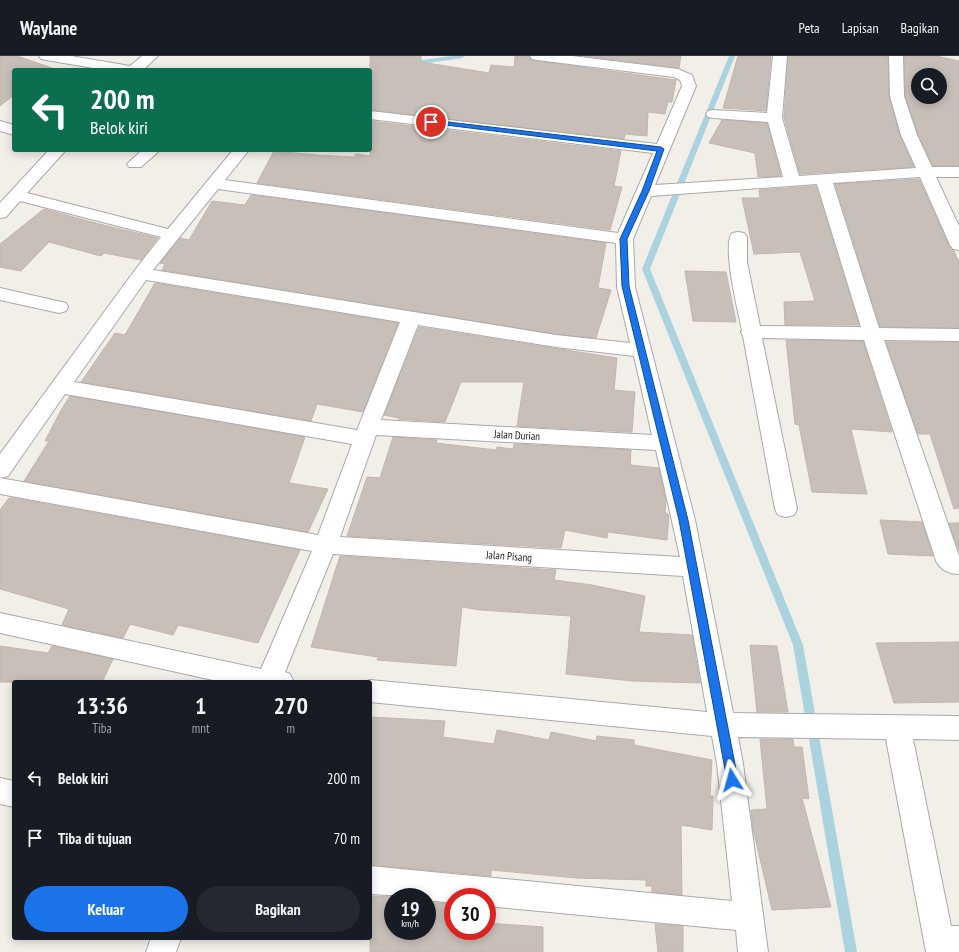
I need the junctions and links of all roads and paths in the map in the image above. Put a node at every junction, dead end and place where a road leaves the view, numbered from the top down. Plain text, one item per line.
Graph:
1 (46, 56) edge
2 (151, 56) edge
3 (537, 56) edge
4 (780, 56) edge
5 (896, 56) edge
6 (118, 68) edge
7 (136, 68) edge
8 (714, 114) dead end
9 (372, 115) edge
10 (774, 118) junction
11 (0, 126) edge
12 (12, 129) edge
13 (661, 149) junction
14 (56, 152) edge
15 (150, 152) edge
16 (238, 152) edge
17 (135, 164) dead end
18 (926, 172) junction
19 (959, 172) edge
20 (824, 180) junction
21 (792, 181) junction
22 (213, 183) junction
23 (653, 191) junction
24 (6, 204) edge
25 (172, 235) junction
26 (738, 237) dead end
27 (624, 239) junction
28 (959, 245) edge
29 (141, 274) junction
30 (0, 294) edge
31 (59, 307) dead end
32 (411, 318) junction
33 (750, 332) junction
34 (872, 334) junction
35 (959, 335) edge
36 (642, 351) junction
37 (59, 386) junction
38 (366, 433) junction
39 (665, 443) junction
40 (0, 470) edge
41 (0, 486) edge
42 (786, 509) dead end
43 (326, 545) junction
44 (959, 565) edge
45 (693, 567) junction
46 (0, 623) edge
47 (263, 680) edge
48 (273, 680) edge
49 (372, 691) edge
50 (723, 725) junction
51 (897, 728) junction
52 (959, 728) edge
53 (0, 791) edge
54 (12, 794) edge
55 (372, 880) edge
56 (749, 917) junction
57 (165, 940) edge
58 (946, 944) edge
59 (161, 952) edge
60 (753, 952) edge

1 - 6 street
2 - 7 street
3 - 13 street
4 - 10 street
5 - 18 street
8 - 10 street
9 - 13 street
10 - 21 street
11 - 12 street
13 - 23 street
14 - 24 street
15 - 17 street
16 - 22 street
18 - 19 street
18 - 20 street
18 - 28 street
20 - 21 street
20 - 34 street
21 - 23 street
22 - 25 street
22 - 27 street
23 - 27 street
24 - 25 street
25 - 29 street
26 - 33 street
27 - 36 street
29 - 32 street
29 - 37 street
30 - 31 street
32 - 36 street
32 - 38 street
33 - 34 street
33 - 42 street
34 - 35 street
34 - 44 street
36 - 39 street
37 - 38 street, Jalan Durian
37 - 40 street
38 - 39 street, Jalan Durian
38 - 43 street
39 - 45 street
41 - 43 street, Jalan Pisang
43 - 45 street, Jalan Pisang
43 - 48 street
45 - 50 street
46 - 47 street
49 - 50 street
50 - 51 street
50 - 56 street
51 - 52 street
51 - 58 street
53 - 54 street
55 - 56 street
56 - 60 street
57 - 59 street

